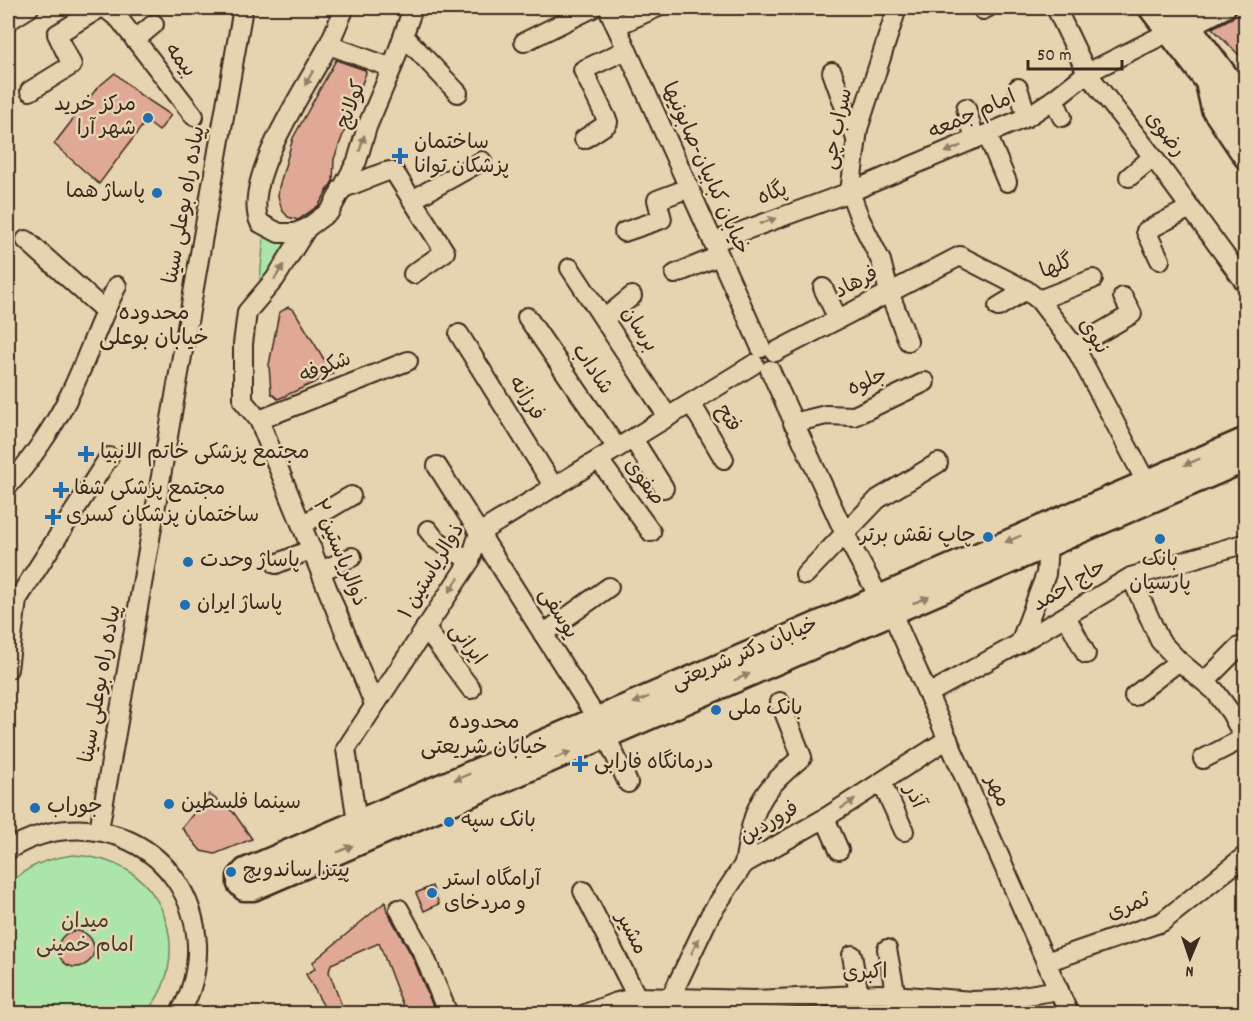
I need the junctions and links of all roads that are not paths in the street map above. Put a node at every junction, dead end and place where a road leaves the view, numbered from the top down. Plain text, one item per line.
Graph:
1 (29, 8) edge
2 (100, 8) edge
3 (105, 8) edge
4 (243, 8) edge
5 (345, 8) edge
6 (413, 8) edge
7 (593, 8) edge
8 (608, 8) edge
9 (656, 8) edge
10 (897, 8) edge
11 (1056, 8) edge
12 (1150, 8) edge
13 (1176, 8) edge
14 (1226, 8) edge
15 (8, 21) edge
16 (154, 24) dead end
17 (616, 26) junction
18 (1180, 29) junction
19 (404, 36) junction
20 (135, 40) junction
21 (524, 42) dead end
22 (329, 45) junction
23 (626, 50) junction
24 (392, 68) junction
25 (832, 72) dead end
26 (1087, 73) junction
27 (1214, 74) junction
28 (1018, 88) dead end
29 (30, 91) dead end
30 (458, 93) dead end
31 (1240, 96) edge
32 (1054, 99) junction
33 (966, 108) dead end
34 (194, 116) dead end
35 (1027, 117) junction
36 (1062, 117) dead end
37 (1245, 128) edge
38 (981, 136) junction
39 (584, 139) dead end
40 (857, 140) junction
41 (1153, 157) junction
42 (1245, 158) edge
43 (482, 161) dead end
44 (1129, 177) dead end
45 (1007, 182) dead end
46 (689, 188) junction
47 (341, 189) junction
48 (850, 192) junction
49 (412, 200) junction
50 (1190, 208) junction
51 (307, 228) junction
52 (624, 232) dead end
53 (26, 240) dead end
54 (716, 249) junction
55 (960, 256) joint
56 (1160, 260) dead end
57 (570, 268) dead end
58 (413, 274) dead end
59 (675, 274) dead end
60 (1093, 279) dead end
61 (1245, 284) edge
62 (117, 286) dead end
63 (823, 288) dead end
64 (890, 292) junction
65 (1032, 295) junction
66 (632, 296) dead end
67 (1124, 297) dead end
68 (998, 307) dead end
69 (105, 311) junction
70 (527, 316) dead end
71 (604, 319) junction
72 (838, 319) junction
73 (459, 334) dead end
74 (908, 341) dead end
75 (1075, 347) junction
76 (765, 359) junction
77 (408, 361) dead end
78 (925, 382) dead end
79 (691, 403) junction
80 (668, 417) junction
81 (259, 420) junction
82 (793, 423) junction
83 (633, 439) junction
84 (1245, 439) edge
85 (617, 448) junction
86 (108, 457) dead end
87 (724, 459) dead end
88 (598, 460) junction
89 (1245, 460) edge
90 (938, 463) dead end
91 (437, 466) dead end
92 (1146, 482) junction
93 (8, 486) edge
94 (554, 487) junction
95 (664, 488) dead end
96 (351, 496) dead end
97 (302, 525) junction
98 (428, 530) dead end
99 (651, 532) dead end
100 (479, 533) junction
101 (845, 534) junction
102 (1245, 543) edge
103 (1048, 545) junction
104 (312, 549) junction
105 (352, 556) dead end
106 (470, 561) junction
107 (276, 564) dead end
108 (321, 571) junction
109 (805, 575) dead end
110 (1131, 577) junction
111 (609, 587) dead end
112 (12, 597) edge
113 (886, 605) junction
114 (1066, 616) junction
115 (425, 628) junction
116 (543, 634) junction
117 (1020, 643) junction
118 (1239, 647) dead end
119 (1086, 654) dead end
120 (1179, 661) junction
121 (8, 669) edge
122 (1205, 681) junction
123 (471, 690) dead end
124 (928, 694) junction
125 (1134, 696) dead end
126 (780, 702) dead end
127 (375, 704) junction
128 (601, 728) junction
129 (948, 739) junction
130 (1245, 740) edge
131 (1203, 759) dead end
132 (628, 783) dead end
133 (882, 783) junction
134 (825, 818) junction
135 (390, 819) junction
136 (357, 822) junction
137 (99, 830) junction
138 (904, 831) dead end
139 (8, 850) edge
140 (839, 850) dead end
141 (1245, 855) edge
142 (744, 864) junction
143 (583, 891) dead end
144 (399, 909) dead end
145 (887, 949) dead end
146 (852, 955) dead end
147 (1046, 962) junction
148 (1059, 990) junction
149 (859, 995) junction
150 (896, 996) junction
151 (637, 997) junction
152 (674, 1006) edge
153 (616, 1008) edge
154 (178, 1014) edge
155 (448, 1014) edge
156 (585, 1014) edge
157 (902, 1014) edge
158 (1069, 1014) edge

1 - 15 street
2 - 29 street
3 - 20 street, بیمه
4 - 137 street, پیاده راه بوعلی سینا
5 - 22 street
6 - 19 street, کولانج
7 - 21 street
8 - 17 street, خیابان کبابیان-صابونیها
9 - 17 street
10 - 40 street, سراب چی
11 - 26 street, رضوی
12 - 18 main road
13 - 18 main road
14 - 18 street, امام جمعه
16 - 20 street
17 - 23 street, خیابان کبابیان-صابونیها
18 - 26 street, امام جمعه
18 - 27 main road
19 - 24 street, کولانج
19 - 30 street
20 - 34 street, بیمه
22 - 24 street
22 -> 51 street
23 - 39 street
23 - 46 street, خیابان کبابیان-صابونیها
47 -> 24 street, کولانج
25 - 40 street
26 - 32 street, امام جمعه
26 - 41 street, رضوی
27 - 31 main road
27 - 42 main road
28 - 35 street
31 - 37 main road
32 - 35 street, امام جمعه
32 - 36 street
33 - 38 street
35 - 38 street, امام جمعه
38 - 45 street
38 -> 48 street, امام جمعه
40 - 48 street, سراب چی
41 - 44 street
41 - 50 street, رضوی
43 - 49 street
46 - 52 street
46 - 54 street, خیابان کبابیان-صابونیها
47 - 49 street
47 - 51 street, کولانج
54 -> 48 street, پگاه
48 - 64 street, سراب چی
49 - 58 street
50 - 56 street
50 - 61 street, رضوی
81 -> 51 street
53 - 69 street
54 - 59 street, پگاه
54 - 76 street, خیابان کبابیان-صابونیها
55 - 64 street, فرهاد
55 - 65 street, نبوی
57 - 71 street, برسان
60 - 65 street, گلها
62 - 69 street
63 - 72 street
64 - 72 street, فرهاد
64 - 74 street, سراب چی
65 - 68 street, گلها
65 - 75 street, نبوی
66 - 71 street
67 - 75 street
69 - 93 street
70 - 85 street, شاداب
71 - 80 street, برسان
72 - 76 street, فرهاد
73 - 94 street, فرزانه
75 - 92 street, نبوی
76 - 79 street, ذوالریاستین ۱
76 - 82 street, خیابان کبابیان-صابونیها
77 - 81 street, شکوفه
78 - 82 street, جلوه
79 - 80 street, ذوالریاستین ۱
79 - 87 street, فتح
80 - 83 street, ذوالریاستین ۱
81 - 97 street, ذوالریاستین ۲
82 - 101 street, خیابان کبابیان-صابونیها
83 - 85 street, ذوالریاستین ۱
83 - 95 street
84 -> 92 main road, خیابان دکتر شریعتی
85 - 88 street, ذوالریاستین ۱
86 - 112 street
88 - 94 street, ذوالریاستین ۱
88 - 99 street, صفوی
89 - 103 main road, خیابان دکتر شریعتی
90 - 101 street
91 - 100 street, یوسفی
92 -> 113 main road, خیابان دکتر شریعتی
94 - 100 street, ذوالریاستین ۱
96 - 97 street
97 - 104 street, ذوالریاستین ۲
98 - 106 street
100 - 106 street, ذوالریاستین ۱
100 - 116 street, یوسفی
101 - 109 street
101 - 113 street, خیابان کبابیان-صابونیها
102 - 110 street, حاج احمد
113 -> 103 main road, خیابان دکتر شریعتی
103 - 117 street
104 - 107 street
104 - 108 street, ذوالریاستین ۲
105 - 108 street
106 -> 115 street, ذوالریاستین ۱
108 - 127 street, ذوالریاستین ۲
110 - 114 street, حاج احمد
110 - 120 street
111 - 116 street
112 - 121 street
113 - 124 street, مهر
113 - 128 main road, خیابان دکتر شریعتی
114 - 117 street, حاج احمد
114 - 119 street
115 - 123 street, ایرانی
115 - 127 street, ذوالریاستین ۱
116 - 128 street, یوسفی
117 - 124 street, حاج احمد
118 - 122 street
120 - 122 street
120 - 125 street
122 - 130 street
124 - 129 street, مهر
126 - 142 street
127 - 136 street, ذوالریاستین ۱
128 - 132 street, یوسفی
128 - 135 main road, خیابان دکتر شریعتی
129 - 133 street, فروردین
129 - 147 street, مهر
130 - 131 street
134 -> 133 street, فروردین
133 - 138 street, آذر
134 - 140 street
134 - 142 street, فروردین
135 - 136 main road, خیابان دکتر شریعتی
136 -> 135 main road, خیابان دکتر شریعتی
137 - 139 street
137 - 154 street
141 - 147 street, ثمری
152 -> 142 street, فروردین
143 - 151 street, مشیر
144 - 155 street
145 - 150 street
146 - 149 street
147 - 148 street, مهر
148 - 150 street, اکبری
148 - 158 street, مهر
149 - 150 street, اکبری
149 - 152 street, اکبری
150 - 157 street
151 - 152 street, اکبری
151 - 153 street, اکبری
153 - 156 street, اکبری

